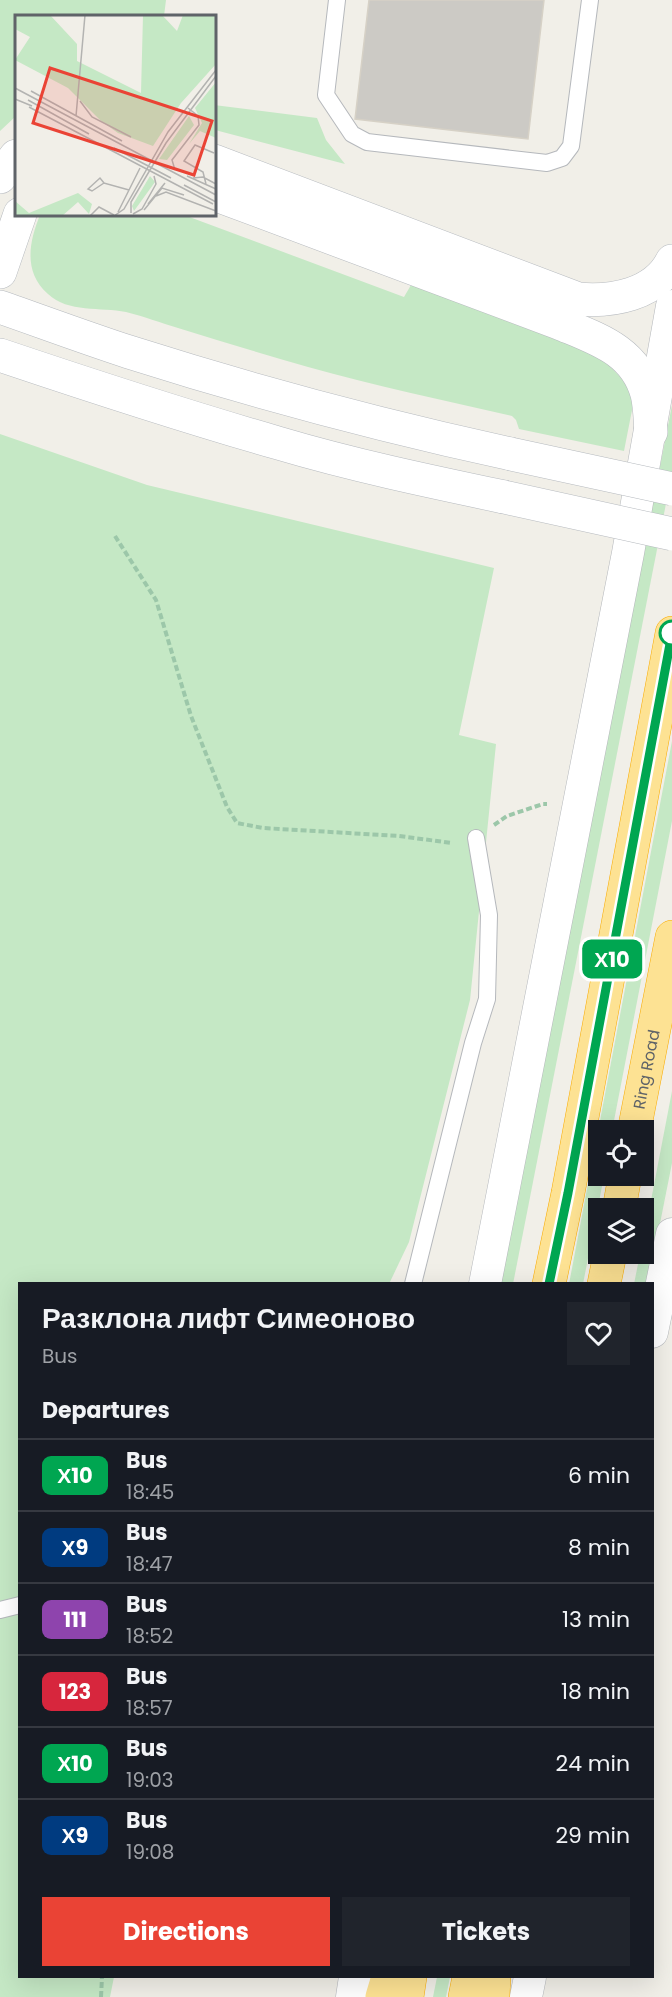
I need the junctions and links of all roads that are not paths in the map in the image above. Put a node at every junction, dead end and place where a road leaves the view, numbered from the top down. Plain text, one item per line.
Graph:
1 (337, 0) edge
2 (590, 0) edge
3 (15, 157) edge
4 (216, 162) edge
5 (0, 177) edge
6 (216, 195) edge
7 (19, 216) edge
8 (672, 261) edge
9 (0, 272) edge
10 (672, 306) edge
11 (0, 307) edge
12 (0, 355) edge
13 (651, 432) junction
14 (672, 489) edge
15 (672, 534) edge
16 (672, 633) edge
17 (476, 838) road end
18 (672, 937) edge
19 (636, 1120) edge
20 (672, 1234) edge
21 (608, 1264) edge
22 (413, 1282) edge
23 (485, 1282) edge
24 (549, 1282) edge
25 (604, 1282) edge
26 (654, 1322) edge
27 (18, 1606) edge
28 (0, 1610) edge
29 (355, 1978) edge
30 (388, 1978) edge
31 (410, 1978) edge
32 (469, 1978) edge
33 (494, 1978) edge
34 (530, 1978) edge
35 (352, 1997) edge
36 (382, 1997) edge
37 (407, 1997) edge
38 (465, 1997) edge
39 (493, 1997) edge
40 (526, 1997) edge

1 - 2 lane
3 - 5 main road
4 - 8 main road
6 - 13 main road
7 - 9 main road
10 - 13 street
11 - 14 main road, bridge
12 - 15 main road, bridge
13 - 23 street
16 - 24 highway
17 - 22 lane
18 - 19 highway, Ring Road
20 - 26 street
21 - 25 highway
27 - 28 lane
29 - 35 street
30 - 36 highway
31 - 37 highway
32 - 38 highway
33 - 39 highway
34 - 40 street

